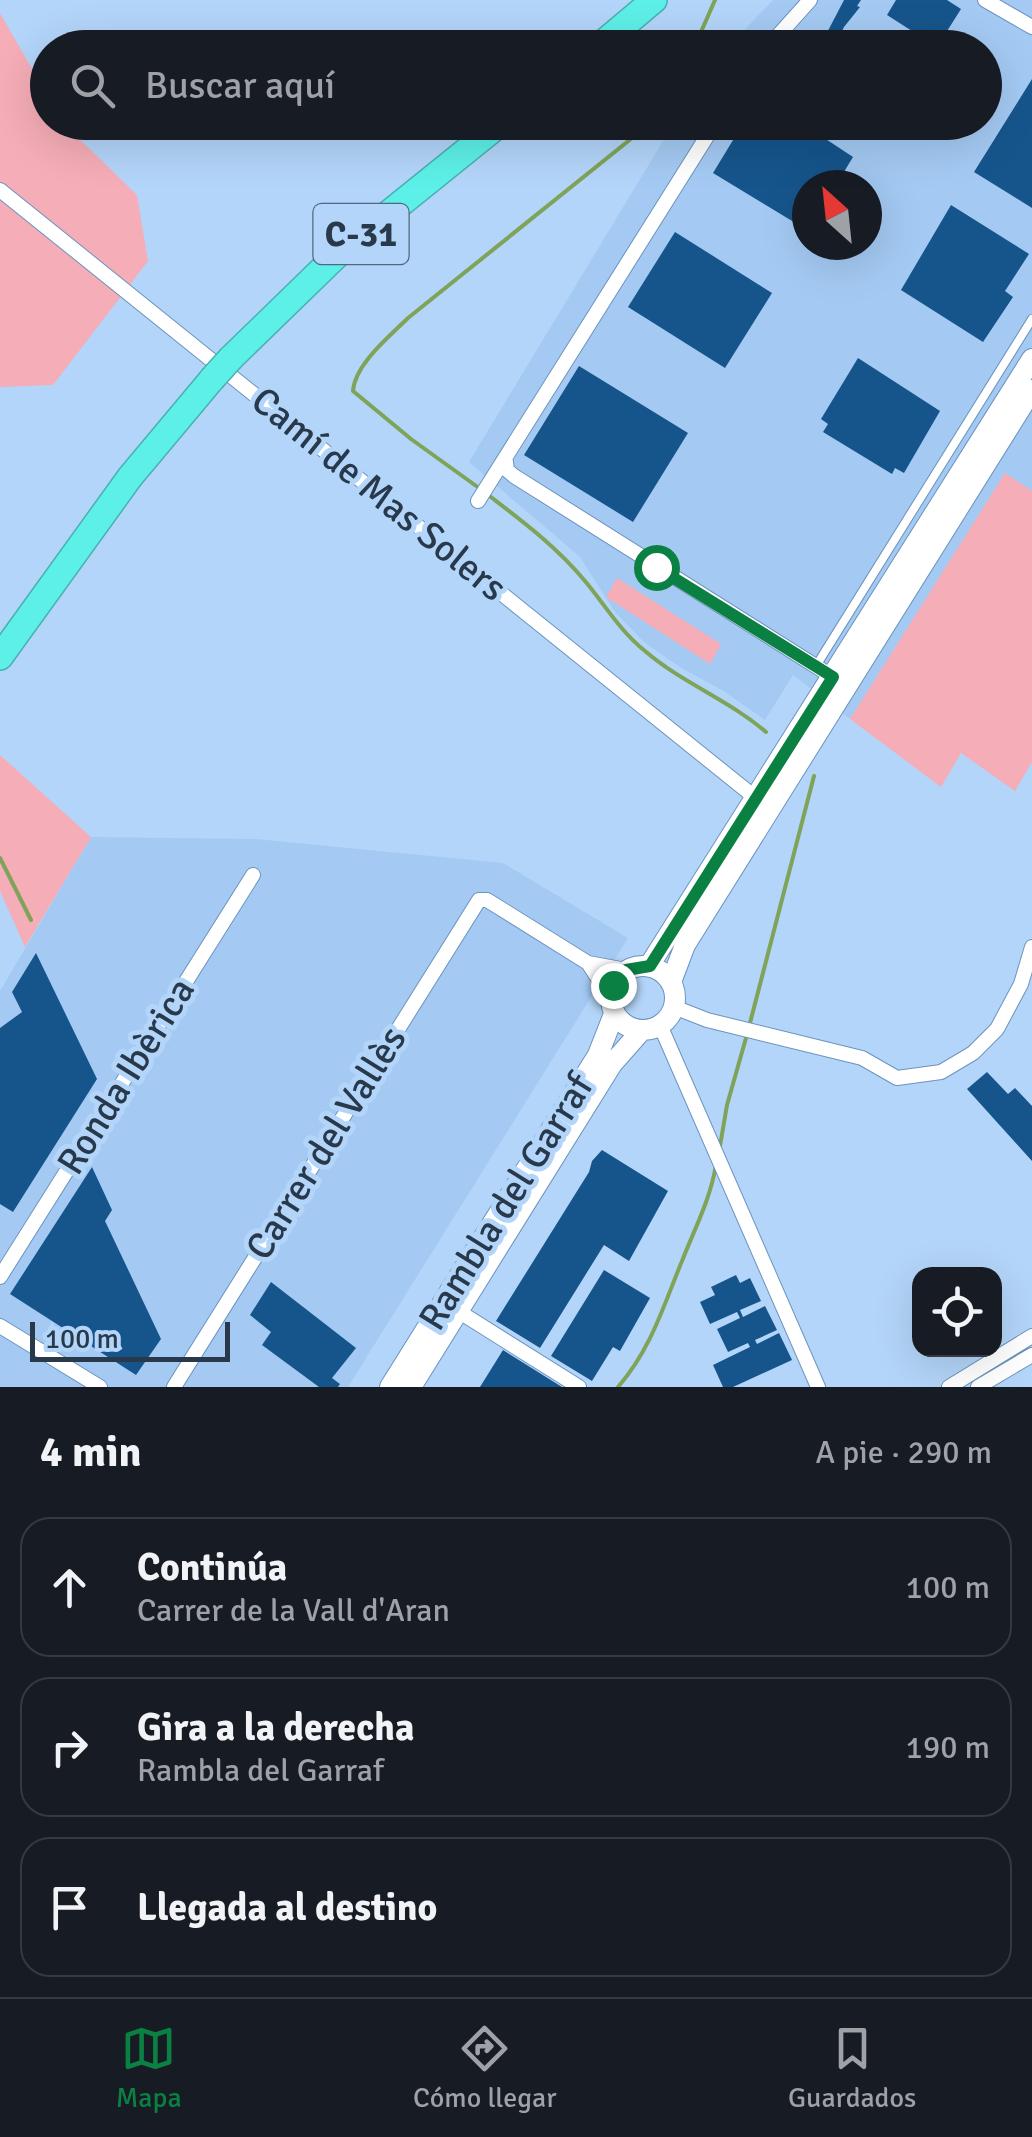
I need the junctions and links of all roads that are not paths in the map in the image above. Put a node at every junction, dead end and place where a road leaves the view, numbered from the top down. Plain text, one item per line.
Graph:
1 (654, 0) edge
2 (810, 0) edge
3 (985, 0) edge
4 (1032, 27) edge
5 (618, 30) edge
6 (784, 30) edge
7 (479, 140) edge
8 (705, 140) edge
9 (0, 190) edge
10 (1032, 319) edge
11 (1032, 359) edge
12 (1032, 390) edge
13 (506, 462) junction
14 (478, 501) dead end
15 (0, 657) edge
16 (824, 672) junction
17 (792, 756) junction
18 (757, 799) junction
19 (252, 875) dead end
20 (1032, 947) edge
21 (588, 963) junction
22 (650, 966) junction
23 (626, 970) junction
24 (671, 982) junction
25 (612, 1006) junction
26 (674, 1007) junction
27 (651, 1028) junction
28 (0, 1277) edge
29 (458, 1312) junction
30 (0, 1326) edge
31 (1032, 1336) edge
32 (1031, 1358) edge
33 (100, 1387) edge
34 (174, 1387) edge
35 (390, 1387) edge
36 (410, 1387) edge
37 (579, 1387) edge
38 (818, 1387) edge
39 (949, 1387) edge
40 (978, 1387) edge

1 - 5 highway
2 - 6 street
3 - 4 street
7 - 15 highway, C-31, bridge
8 - 13 street
9 - 18 street, Camí de Mas Solers
10 - 16 lane
11 - 16 street
12 - 17 street
13 - 14 street
13 - 16 street
16 - 17 street
17 - 18 street
17 - 24 street
18 - 22 street
19 - 28 street, Ronda Ibèrica
20 - 26 street
21 - 23 street
21 - 25 street
21 - 34 street, Carrer del Vallès
22 - 23 street
22 - 24 street
23 - 25 street, Rambla del Garraf
24 - 26 street
25 - 27 street
25 - 35 street, Rambla del Garraf
26 - 27 street, Rambla del Garraf
27 - 29 street, Rambla del Garraf
27 - 38 street
29 - 36 street, Rambla del Garraf
29 - 37 street
30 - 33 street
31 - 39 street
32 - 40 street

